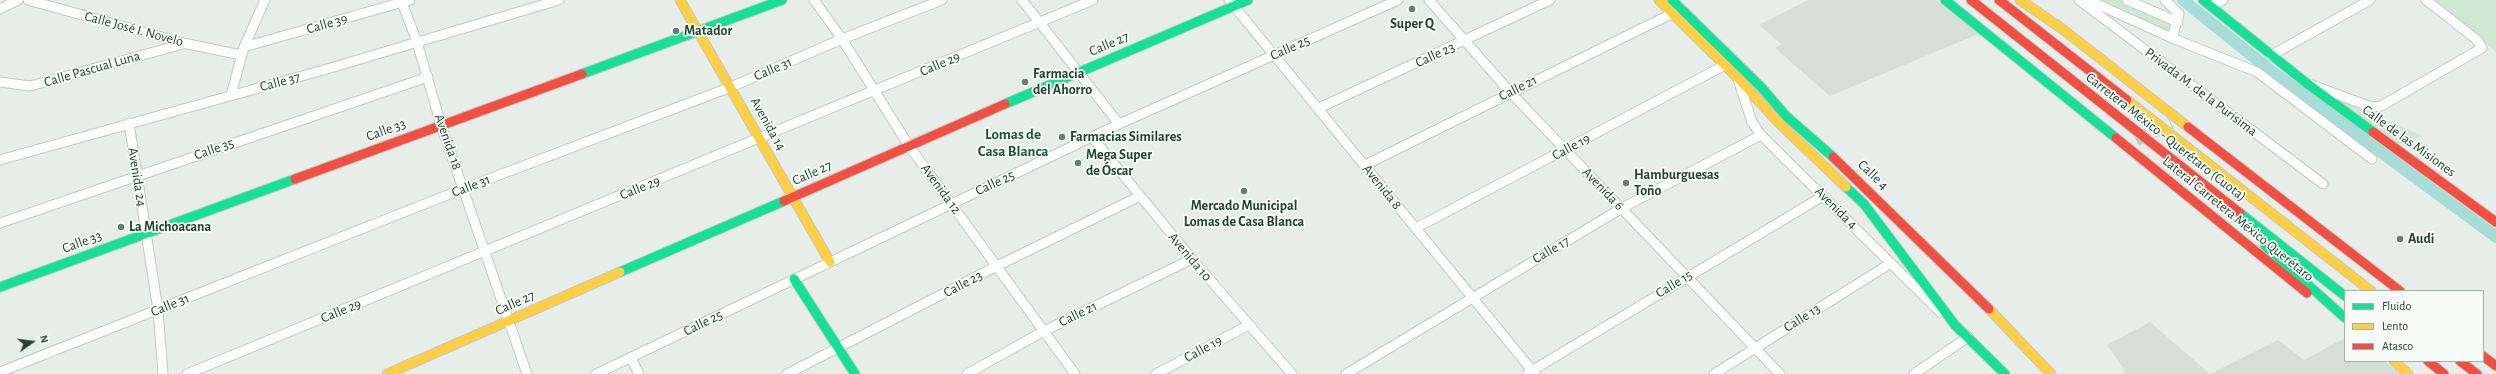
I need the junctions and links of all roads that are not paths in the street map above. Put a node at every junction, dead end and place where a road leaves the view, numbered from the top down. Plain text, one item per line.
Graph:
1 (18, 0) edge
2 (28, 0) edge
3 (265, 0) edge
4 (559, 0) edge
5 (680, 0) edge
6 (782, 0) edge
7 (814, 0) edge
8 (942, 0) edge
9 (1022, 0) edge
10 (1093, 0) edge
11 (1248, 0) edge
12 (1398, 0) edge
13 (1429, 0) edge
14 (1550, 0) edge
15 (1659, 0) edge
16 (1672, 0) edge
17 (1945, 0) edge
18 (1971, 0) edge
19 (1999, 0) edge
20 (2020, 0) edge
21 (2026, 0) edge
22 (2079, 0) edge
23 (2088, 0) edge
24 (2127, 0) edge
25 (2165, 0) edge
26 (2203, 0) edge
27 (2223, 0) edge
28 (2370, 0) edge
29 (2426, 0) edge
30 (404, 1) edge
31 (1232, 3) edge
32 (2211, 6) junction
33 (0, 9) edge
34 (1673, 13) junction
35 (2178, 22) junction
36 (1039, 23) junction
37 (2064, 30) junction
38 (698, 31) junction
39 (2172, 38) junction
40 (842, 39) junction
41 (1466, 41) junction
42 (417, 42) junction
43 (183, 43) junction
44 (242, 51) junction
45 (1275, 55) junction
46 (2270, 56) junction
47 (1725, 65) junction
48 (1078, 72) junction
49 (428, 77) junction
50 (1738, 78) junction
51 (0, 82) edge
52 (2305, 82) junction
53 (731, 87) junction
54 (875, 91) junction
55 (1510, 92) junction
56 (231, 95) junction
57 (1319, 108) junction
58 (129, 123) junction
59 (1119, 124) junction
60 (442, 125) junction
61 (1761, 135) junction
62 (1092, 137) junction
63 (761, 138) junction
64 (2136, 140) tunnel mouth
65 (2126, 145) junction
66 (909, 146) junction
67 (1565, 150) junction
68 (1, 159) edge
69 (2372, 159) dead end
70 (1365, 165) junction
71 (137, 175) junction
72 (2194, 178) junction
73 (2323, 184) dead end
74 (465, 188) junction
75 (1140, 196) junction
76 (1822, 196) junction
77 (792, 197) junction
78 (951, 203) junction
79 (1622, 208) junction
80 (2496, 222) edge
81 (0, 223) edge
82 (1416, 228) junction
83 (146, 233) junction
84 (484, 252) junction
85 (1192, 259) junction
86 (830, 262) junction
87 (1891, 263) junction
88 (997, 266) junction
89 (1687, 275) junction
90 (794, 279) junction
91 (0, 287) edge
92 (2370, 290) edge
93 (2399, 290) edge
94 (2344, 295) edge
95 (1472, 297) junction
96 (158, 310) junction
97 (2344, 317) edge
98 (508, 321) junction
99 (2344, 323) edge
100 (1249, 325) junction
101 (1955, 326) junction
102 (1044, 331) junction
103 (1968, 337) junction
104 (1755, 347) junction
105 (839, 349) junction
106 (2484, 357) edge
107 (631, 358) junction
108 (2394, 362) edge
109 (2429, 362) edge
110 (2461, 362) edge
111 (2496, 366) edge
112 (0, 372) edge
113 (1531, 373) edge
114 (164, 374) edge
115 (187, 374) edge
116 (387, 374) edge
117 (527, 374) edge
118 (596, 374) edge
119 (638, 374) edge
120 (787, 374) edge
121 (855, 374) edge
122 (967, 374) edge
123 (1075, 374) edge
124 (1156, 374) edge
125 (1292, 374) edge
126 (1346, 374) edge
127 (1714, 374) edge
128 (1780, 374) edge
129 (1914, 374) edge
130 (2005, 374) edge
131 (2051, 374) edge
132 (2408, 374) edge
133 (2444, 374) edge
134 (2477, 374) edge

1 - 33 street
2 - 43 street, Calle José I. Novelo
3 - 44 street
4 - 42 street, Calle 37
5 - 38 main road, Avenida 14
6 - 38 main road, Calle 33
7 - 40 street, Avenida 12
8 - 40 street, Calle 31
9 - 36 street
10 - 36 street, Calle 29
11 - 31 main road, Calle 27
12 - 45 street, Calle 25
13 - 41 street, Avenida 6
14 - 41 street, Calle 23
15 - 34 main road, Calle 4
16 - 131 main road, Calle 4
17 - 65 main road, Lateral Carretera México Querétaro
18 - 72 main road, Carretera México - Querétaro (Cuota)
19 - 92 main road, Carretera México - Querétaro (Cuota)
20 - 37 main road
21 - 37 main road
22 - 73 street, Privada M. de la Purísima
23 - 39 street
24 - 35 street
25 - 35 street
26 - 32 main road, Calle de las Misiones
27 - 32 street
28 - 46 street
29 - 52 street, Calle de las Misiones
30 - 42 street, Avenida 18
30 - 44 street, Calle 39
31 - 45 street, Avenida 8
31 - 48 main road, Calle 27
32 - 46 main road, Calle de las Misiones
34 - 47 main road, Calle 4
34 - 55 street, Calle 21
35 - 39 street
36 - 48 street
36 - 54 street, Calle 29
37 - 93 main road
38 - 53 main road, Avenida 14
38 - 60 main road, Calle 33
39 - 69 street
40 - 53 street, Calle 31
40 - 54 street, Avenida 12
41 - 55 street, Avenida 6
41 - 57 street, Calle 23
42 - 49 street, Avenida 18
42 - 56 street, Calle 37
43 - 44 street, Calle José I. Novelo
43 - 51 street, Calle Pascual Luna
44 - 56 street
45 - 57 street, Avenida 8
45 - 59 street, Calle 25
46 - 52 main road, Calle de las Misiones
47 - 50 main road, Calle 4
47 - 67 street, Calle 19
48 - 59 street
48 - 66 main road, Calle 27
49 - 60 street, Avenida 18
49 - 71 street, Calle 35
50 - 61 street, Avenida 4
50 - 101 main road, Calle 4
52 - 80 main road, Calle de las Misiones
53 - 63 main road, Avenida 14
53 - 74 street, Calle 31
54 - 63 street, Calle 29
54 - 66 street, Avenida 12
55 - 67 street, Avenida 6
55 - 70 street, Calle 21
56 - 58 street, Calle 37
57 - 70 street, Avenida 8
58 - 68 street, Calle 37
58 - 71 street, Avenida 24
59 - 62 street, Calle 25
60 - 74 street, Avenida 18
60 - 83 main road, Calle 33
61 - 76 street, Avenida 4
61 - 79 street, Calle 17
62 - 75 street, Avenida 10
62 - 78 street, Calle 25
63 - 77 main road, Avenida 14
63 - 84 street, Calle 29
64 - 65 main road
65 - 99 main road, Lateral Carretera México Querétaro
66 - 77 main road, Calle 27
66 - 78 street, Avenida 12
67 - 79 street, Avenida 6
67 - 82 street, Calle 19
70 - 82 street, Avenida 8
71 - 81 street, Calle 35
71 - 83 street, Avenida 24
72 - 94 main road, Carretera México - Querétaro (Cuota)
72 - 97 main road
74 - 84 street, Avenida 18
74 - 96 street, Calle 31
75 - 85 street, Avenida 10
75 - 88 street, Calle 23
76 - 87 street, Avenida 4
76 - 89 street, Calle 15
77 - 86 main road, Avenida 14
77 - 98 main road, Calle 27
78 - 86 street, Calle 25
78 - 88 street, Avenida 12
79 - 89 street, Avenida 6
79 - 95 street, Calle 17
82 - 95 street, Avenida 8
83 - 91 main road, Calle 33
83 - 96 street, Avenida 24
84 - 98 street, Avenida 18
84 - 115 street, Calle 29
85 - 100 street, Avenida 10
85 - 102 street, Calle 21
86 - 90 street, Calle 25
87 - 101 street, Avenida 4
87 - 104 street, Calle 13
88 - 102 street, Avenida 12
88 - 105 street, Calle 23
89 - 104 street, Avenida 6
89 - 113 street, Calle 15
90 - 105 main road
90 - 107 street, Calle 25
95 - 113 street, Avenida 8
95 - 126 street, Calle 17
96 - 112 street, Calle 31
96 - 114 street, Avenida 24
98 - 116 main road, Calle 27
98 - 117 street, Avenida 18
100 - 124 street, Calle 19
100 - 125 street, Avenida 10
101 - 103 main road, Calle 4
102 - 122 street, Calle 21
102 - 123 street, Avenida 12
103 - 129 street
103 - 130 main road, Calle 4
104 - 127 street, Calle 13
104 - 128 street, Avenida 6
105 - 120 street, Calle 23
105 - 121 main road
106 - 111 main road
107 - 118 street, Calle 25
107 - 119 street
108 - 132 main road
109 - 133 main road
110 - 134 main road

